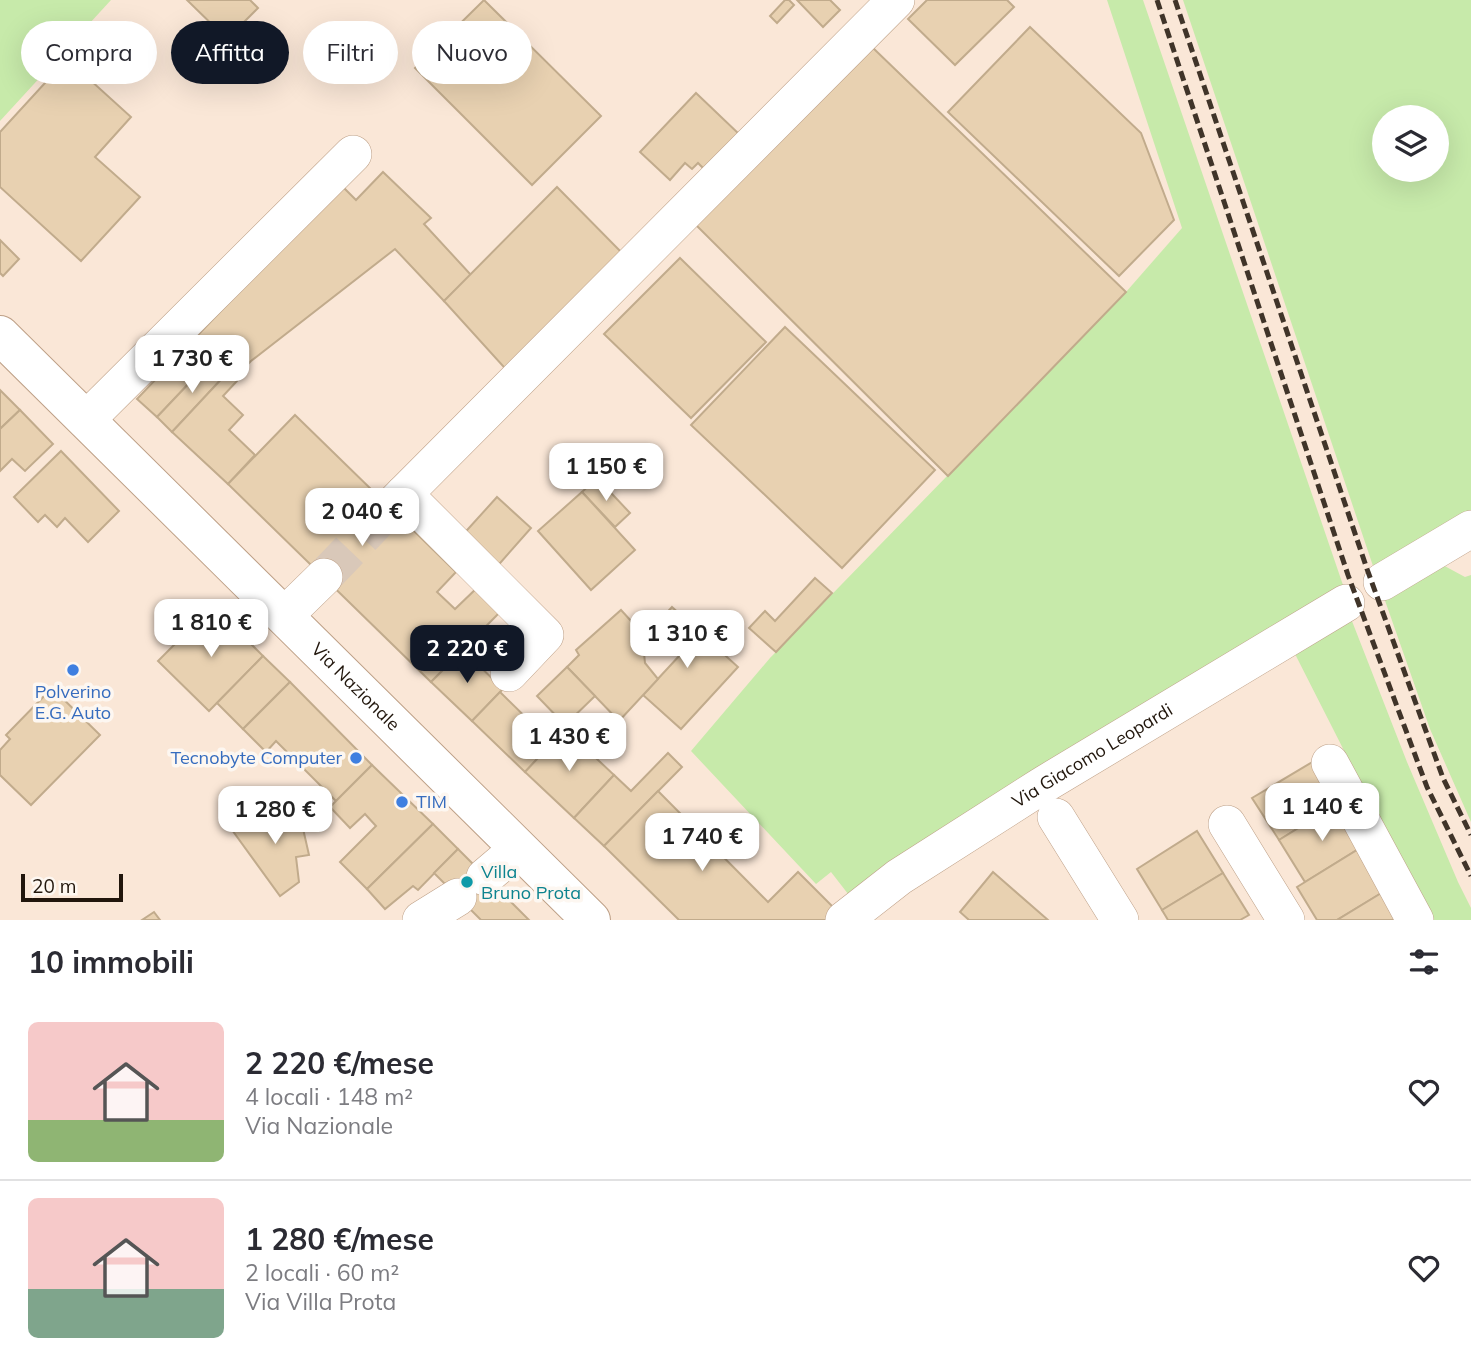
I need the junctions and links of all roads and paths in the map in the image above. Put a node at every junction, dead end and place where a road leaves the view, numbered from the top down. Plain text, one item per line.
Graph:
1 (896, 0) edge
2 (353, 154) dead end
3 (0, 335) edge
4 (87, 419) junction
5 (1471, 529) edge
6 (324, 577) tunnel mouth
7 (1382, 582) dead end
8 (1346, 603) dead end
9 (284, 616) junction
10 (509, 673) dead end
11 (1330, 762) dead end
12 (1055, 817) dead end
13 (1227, 824) dead end
14 (518, 849) junction
15 (421, 920) edge
16 (591, 920) edge
17 (844, 920) edge
18 (1120, 920) edge
19 (1286, 920) edge
20 (1415, 920) edge

1 - 10 street
2 - 4 street
3 - 4 main road, Via Nazionale
4 - 9 main road, Via Nazionale
5 - 7 street
6 - 9 street
8 - 17 street, Via Giacomo Leopardi
9 - 14 main road, Via Nazionale
11 - 20 street
12 - 18 street
13 - 19 street
14 - 15 street
14 - 16 main road, Via Nazionale

